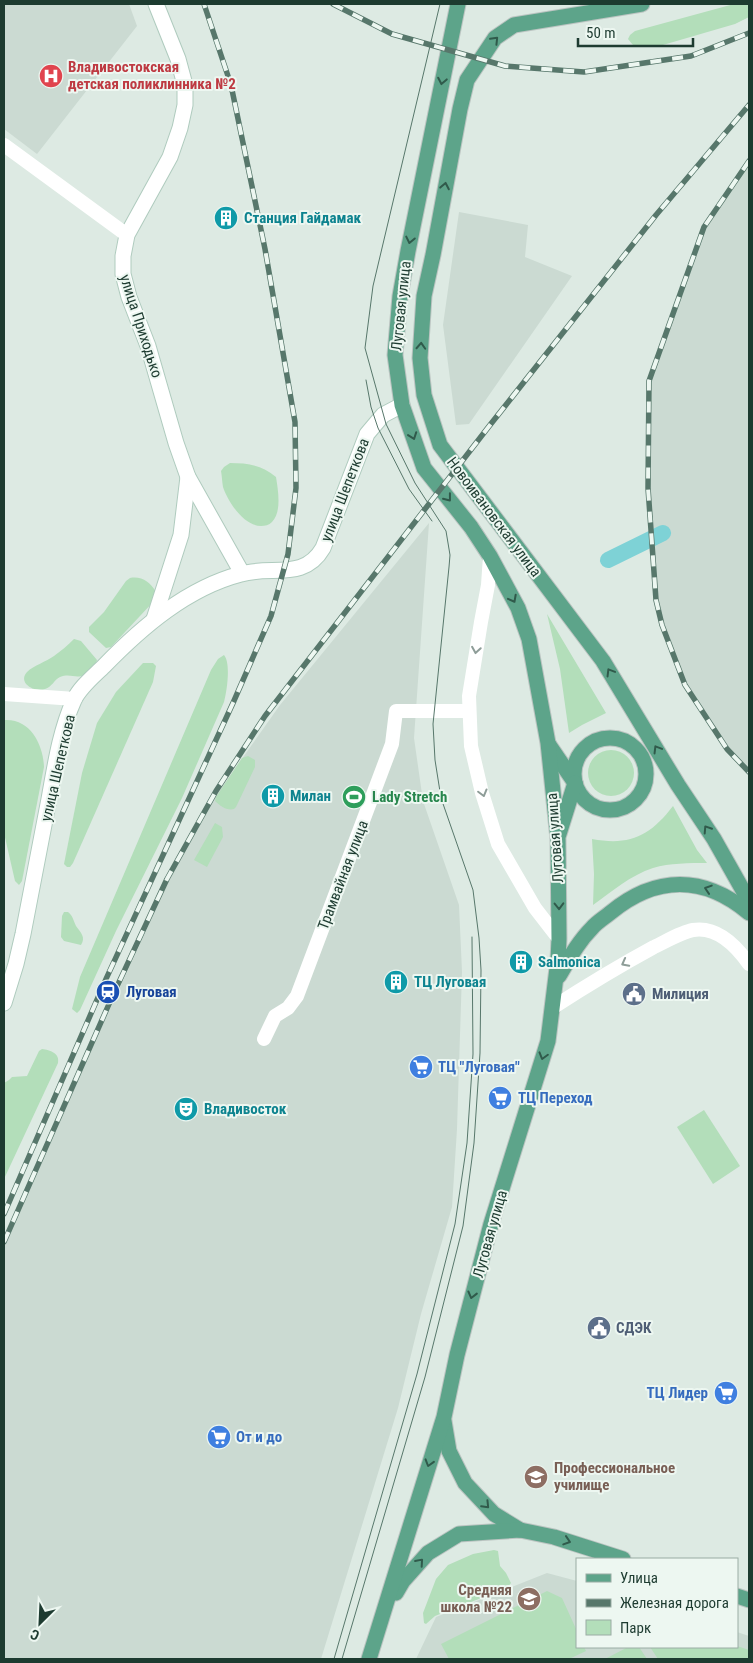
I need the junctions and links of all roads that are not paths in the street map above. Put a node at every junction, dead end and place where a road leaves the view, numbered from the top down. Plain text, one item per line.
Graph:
1 (156, 4) edge
2 (458, 4) edge
3 (642, 4) edge
4 (4, 145) edge
5 (127, 235) junction
6 (402, 405) junction
7 (188, 476) junction
8 (490, 556) junction
9 (242, 573) junction
10 (154, 620) junction
11 (4, 694) edge
12 (75, 699) junction
13 (469, 711) junction
14 (635, 713) junction
15 (548, 743) junction
16 (642, 758) junction
17 (575, 783) junction
18 (678, 785) junction
19 (558, 840) junction
20 (749, 901) edge
21 (749, 913) edge
22 (559, 939) junction
23 (749, 964) edge
24 (555, 983) junction
25 (4, 1003) edge
26 (552, 1008) junction
27 (264, 1039) dead end
28 (444, 1417) junction
29 (520, 1530) junction
30 (620, 1558) edge
31 (383, 1617) junction
32 (369, 1659) edge

1 - 5 main road, улица Приходько
2 -> 6 main road, Луговая улица
14 -> 3 main road, Новоивановская улица
4 - 5 street
5 - 7 main road, улица Приходько
6 -> 8 main road, Луговая улица
6 - 9 main road, улица Шепеткова
7 - 9 main road, улица Приходько
7 - 10 main road, улица Приходько
8 -> 13 street
8 -> 15 main road, Луговая улица
9 - 10 main road, улица Шепеткова
10 - 12 main road, улица Шепеткова
11 - 12 street
12 - 25 main road, улица Шепеткова
13 -> 22 street
13 - 27 street, Трамвайная улица
14 - 16 main road
18 -> 14 main road, Новоивановская улица
15 - 17 main road
15 - 19 main road, Луговая улица
16 - 17 main road
16 - 17 main road
16 - 18 main road
17 - 19 main road
20 -> 18 main road, Новоивановская улица
19 -> 22 main road, Луговая улица
21 -> 24 main road
22 - 24 main road, Луговая улица
23 -> 26 street
24 - 26 main road, Луговая улица
26 -> 28 main road, Луговая улица
28 -> 29 main road
28 -> 31 main road, Луговая улица
29 -> 30 main road
31 -> 29 main road
31 - 32 main road, Луговая улица

